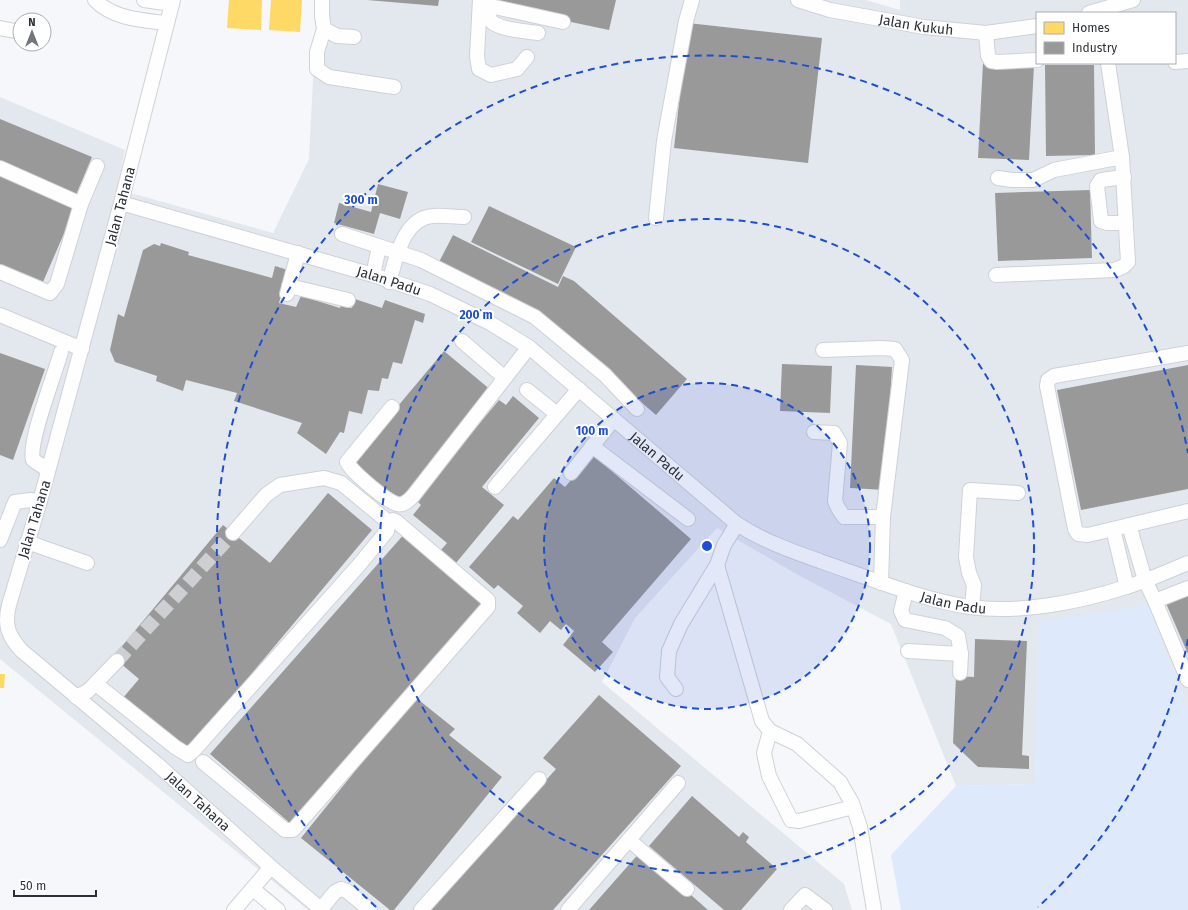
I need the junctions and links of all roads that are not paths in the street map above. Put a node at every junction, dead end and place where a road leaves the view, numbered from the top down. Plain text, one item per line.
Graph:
1 (95, 0) edge
2 (144, 0) edge
3 (322, 0) edge
4 (692, 0) edge
5 (798, 0) edge
6 (1133, 0) edge
7 (172, 2) edge
8 (484, 2) edge
9 (1103, 11) edge
10 (563, 22) dead end
11 (166, 23) junction
12 (1036, 26) edge
13 (0, 28) edge
14 (324, 29) junction
15 (12, 30) edge
16 (986, 33) junction
17 (538, 34) dead end
18 (354, 37) dead end
19 (527, 57) dead end
20 (1036, 60) edge
21 (1188, 61) edge
22 (1176, 62) edge
23 (1108, 64) edge
24 (394, 87) dead end
25 (1122, 157) junction
26 (97, 166) dead end
27 (0, 168) edge
28 (1124, 177) junction
29 (998, 178) dead end
30 (121, 203) junction
31 (81, 204) junction
32 (464, 218) dead end
33 (656, 218) dead end
34 (1126, 223) junction
35 (342, 234) dead end
36 (379, 247) junction
37 (298, 253) junction
38 (398, 253) junction
39 (0, 272) edge
40 (373, 275) junction
41 (996, 275) dead end
42 (389, 282) junction
43 (348, 300) dead end
44 (0, 315) edge
45 (462, 341) dead end
46 (530, 347) junction
47 (82, 349) junction
48 (823, 350) dead end
49 (61, 352) dead end
50 (1188, 353) edge
51 (505, 378) junction
52 (579, 389) junction
53 (527, 390) dead end
54 (392, 407) dead end
55 (637, 409) dead end
56 (557, 414) junction
57 (614, 419) junction
58 (814, 432) dead end
59 (592, 446) junction
60 (48, 470) junction
61 (571, 473) dead end
62 (495, 487) dead end
63 (1018, 493) dead end
64 (40, 501) junction
65 (1188, 511) edge
66 (883, 517) junction
67 (688, 518) dead end
68 (388, 522) junction
69 (736, 524) junction
70 (1129, 525) junction
71 (1113, 529) junction
72 (234, 533) tunnel mouth
73 (0, 540) edge
74 (27, 542) junction
75 (1188, 562) edge
76 (87, 563) dead end
77 (717, 565) junction
78 (1145, 580) junction
79 (881, 583) junction
80 (1127, 587) junction
81 (1188, 588) edge
82 (906, 591) junction
83 (1155, 601) junction
84 (972, 607) junction
85 (908, 651) dead end
86 (961, 654) junction
87 (117, 661) tunnel mouth
88 (960, 673) dead end
89 (1188, 680) edge
90 (96, 684) junction
91 (676, 689) dead end
92 (76, 697) junction
93 (770, 731) junction
94 (203, 762) dead end
95 (539, 779) dead end
96 (678, 783) dead end
97 (853, 807) junction
98 (629, 840) junction
99 (271, 867) junction
100 (253, 889) junction
101 (687, 889) dead end
102 (234, 910) edge
103 (278, 910) edge
104 (321, 910) edge
105 (370, 910) edge
106 (421, 910) edge
107 (568, 910) edge
108 (791, 910) edge
109 (824, 910) edge
110 (874, 910) edge

1 - 11 street
2 - 7 street
3 - 14 street
4 - 33 street
5 - 16 street, Jalan Kukuh
6 - 9 street
7 - 11 street, Jalan Tahana
8 - 10 street
8 - 17 street
8 - 19 street
11 - 30 street, Jalan Tahana
12 - 16 street, Jalan Kukuh
13 - 15 street
14 - 18 street
14 - 24 street
16 - 20 street
21 - 22 street
23 - 25 street
25 - 28 street
25 - 29 street
26 - 31 street
27 - 31 street
28 - 34 street
28 - 34 street
30 - 37 street, Jalan Padu
30 - 47 street, Jalan Tahana
31 - 39 street
32 - 38 street
34 - 41 street
35 - 36 street
36 - 38 street
36 - 40 street
37 - 40 street, Jalan Padu
37 - 43 street
38 - 42 street
38 - 55 street
40 - 42 street, Jalan Padu
42 - 46 street, Jalan Padu
44 - 47 street
45 - 51 street
46 - 51 street
46 - 52 street, Jalan Padu
47 - 60 street, Jalan Tahana
48 - 66 street
49 - 60 street
50 - 71 street
51 - 54 street
52 - 56 street
52 - 57 street, Jalan Padu
53 - 56 street
56 - 62 street
57 - 59 street
57 - 69 street, Jalan Padu
58 - 66 street
59 - 61 street
59 - 67 street
60 - 64 street, Jalan Tahana
63 - 84 street
64 - 73 street
64 - 74 street, Jalan Tahana
65 - 70 street
66 - 79 street
68 - 72 street
68 - 90 street
68 - 94 street
69 - 77 street
69 - 79 street, Jalan Padu
70 - 71 street
70 - 78 street
71 - 80 street
74 - 76 street
74 - 92 street, Jalan Tahana
75 - 78 street, Jalan Padu
77 - 91 street
77 - 93 street
78 - 80 street, Jalan Padu
78 - 83 street
79 - 82 street, Jalan Padu
80 - 84 street, Jalan Padu
81 - 83 street
82 - 84 street, Jalan Padu
82 - 86 street
83 - 89 street
85 - 86 street
86 - 88 street
87 - 90 street
90 - 92 street
92 - 99 street, Jalan Tahana
93 - 97 street
93 - 97 street
95 - 106 street
96 - 98 street
97 - 110 street
98 - 101 street
98 - 107 street
99 - 100 street
99 - 104 street, Jalan Tahana
100 - 102 street
100 - 103 street
104 - 105 street
108 - 109 street

